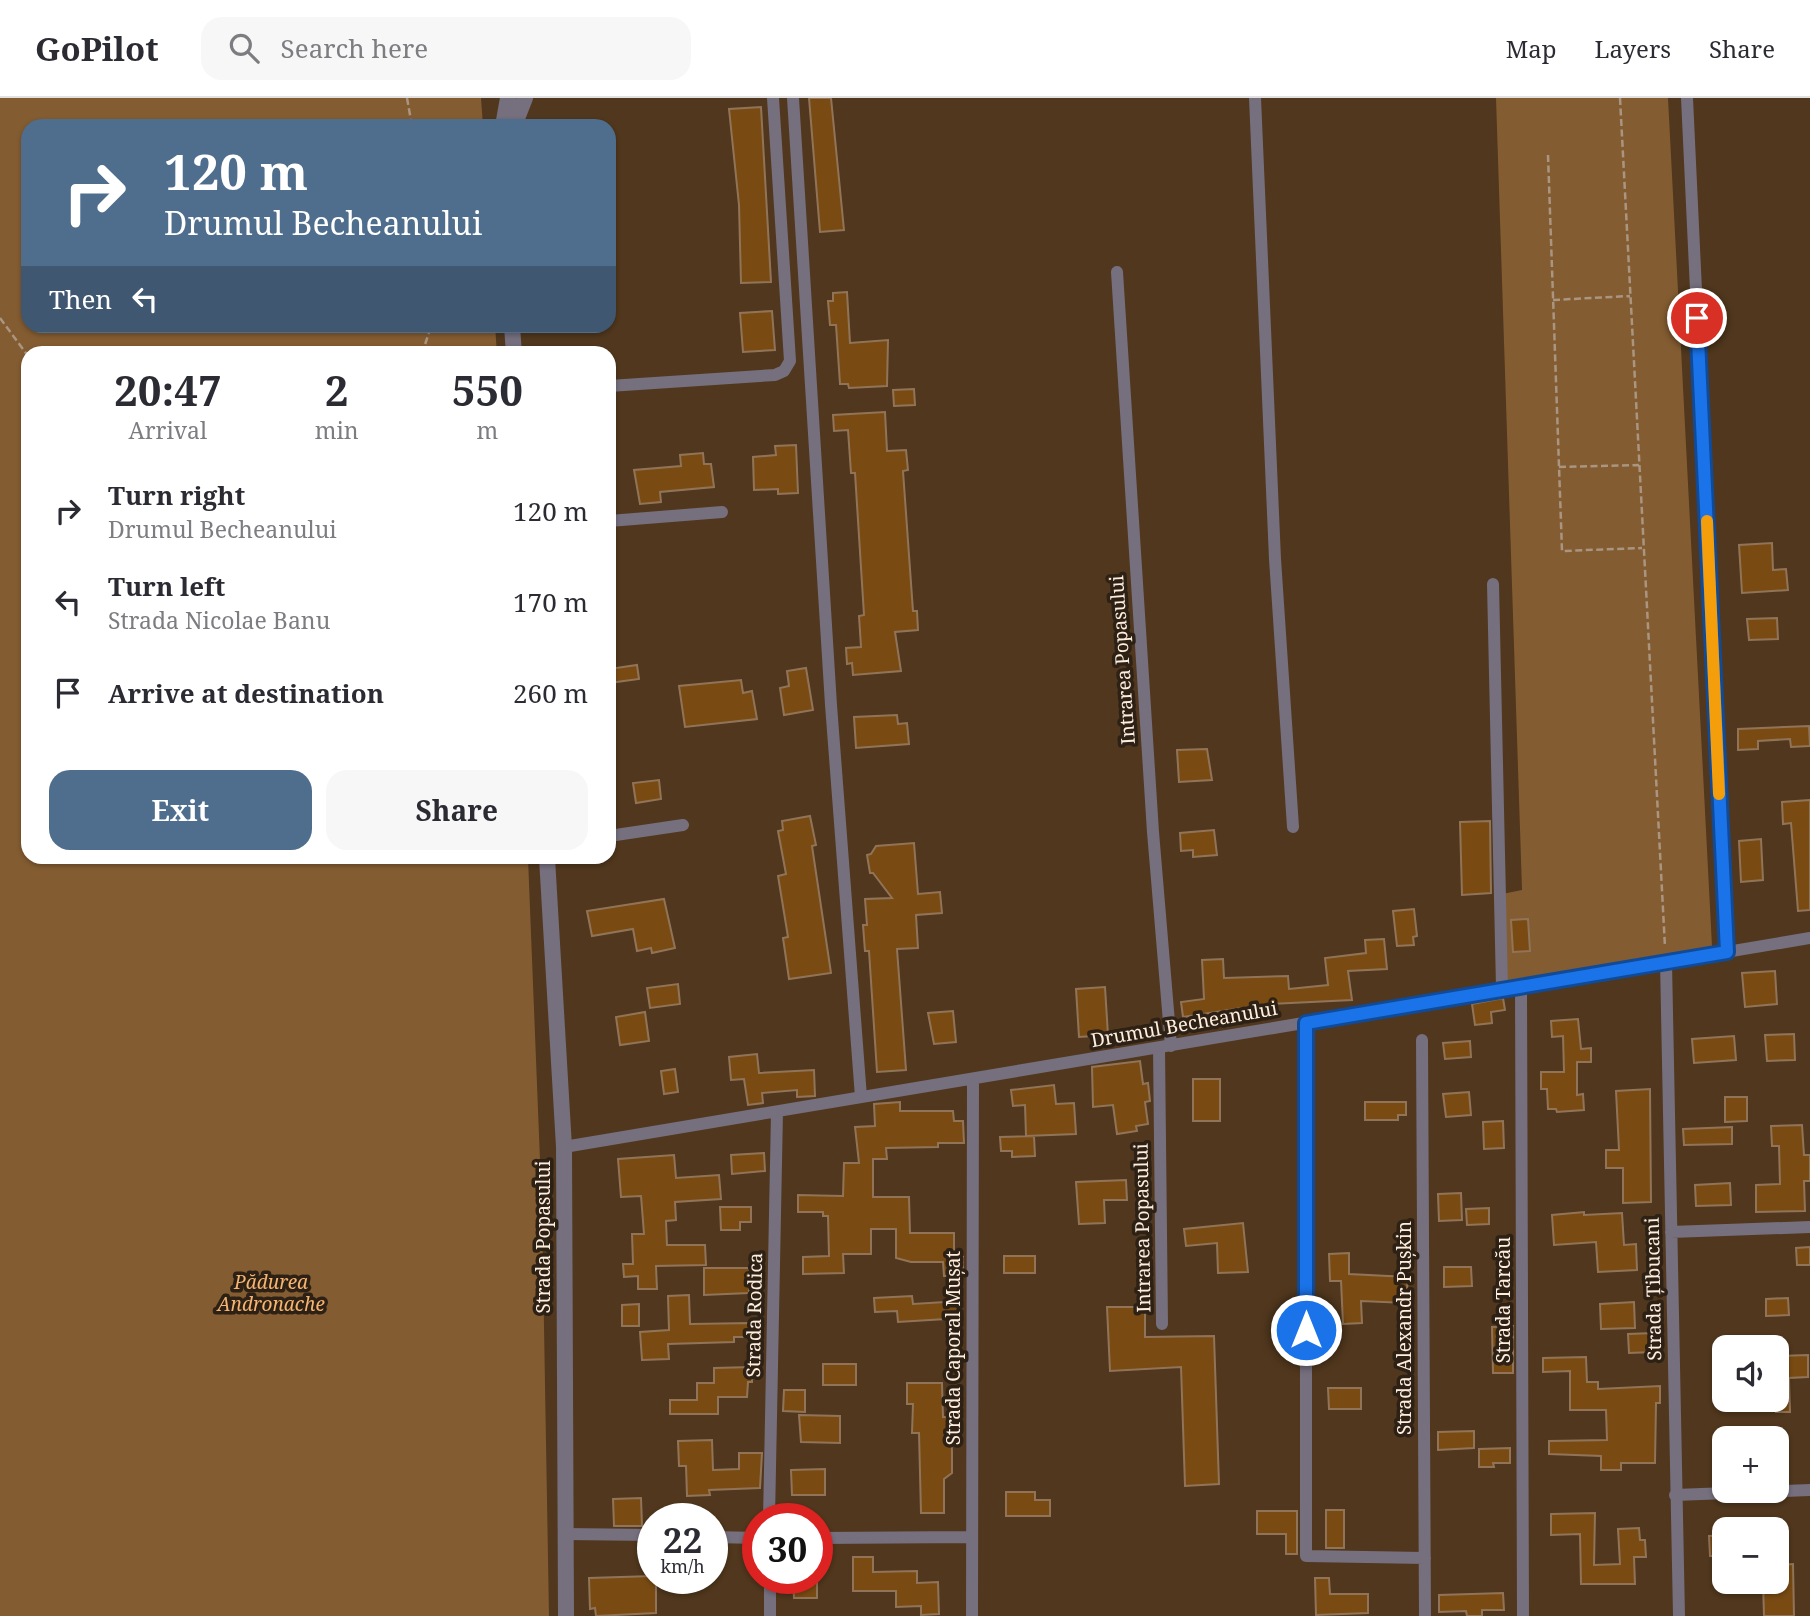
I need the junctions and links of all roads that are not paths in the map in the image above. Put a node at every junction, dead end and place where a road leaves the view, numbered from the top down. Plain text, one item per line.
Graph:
1 (508, 98) edge
2 (525, 98) edge
3 (773, 98) edge
4 (793, 98) edge
5 (1255, 98) edge
6 (1687, 98) edge
7 (504, 119) edge
8 (517, 119) edge
9 (1117, 272) dead end
10 (616, 385) edge
11 (722, 512) dead end
12 (616, 520) edge
13 (1493, 584) dead end
14 (683, 825) dead end
15 (1293, 827) dead end
16 (616, 835) edge
17 (547, 864) edge
18 (1810, 938) edge
19 (1727, 952) junction
20 (1665, 962) junction
21 (1521, 985) junction
22 (1502, 988) junction
23 (1306, 1023) junction
24 (1422, 1040) dead end
25 (1165, 1047) junction
26 (973, 1080) junction
27 (861, 1097) junction
28 (777, 1112) junction
29 (564, 1147) junction
30 (1810, 1227) edge
31 (1671, 1232) junction
32 (1162, 1324) dead end
33 (1810, 1490) edge
34 (1675, 1494) junction
35 (769, 1503) edge
36 (565, 1534) junction
37 (637, 1535) edge
38 (972, 1537) junction
39 (833, 1538) edge
40 (1425, 1558) junction
41 (770, 1594) edge
42 (566, 1616) edge
43 (770, 1616) edge
44 (972, 1616) edge
45 (1425, 1616) edge
46 (1522, 1616) edge
47 (1679, 1616) edge

1 - 7 street
2 - 8 street
3 - 10 street
4 - 27 street
5 - 15 street
6 - 19 street
9 - 25 street, Intrarea Popasului
11 - 12 street
13 - 22 street
14 - 16 street
17 - 29 street, Strada Popasului
18 - 19 street, Drumul Becheanului
19 - 20 street, Drumul Becheanului
20 - 21 street, Drumul Becheanului
20 - 31 street, Strada Țibucani
21 - 22 street, Drumul Becheanului
21 - 46 street, Strada Tarcău
22 - 23 street, Drumul Becheanului
23 - 25 street, Drumul Becheanului
23 - 40 street
24 - 40 street, Strada Alexandr Pușkin
25 - 26 street, Drumul Becheanului
25 - 32 street, Intrarea Popasului
26 - 27 street, Drumul Becheanului
26 - 38 street, Strada Caporal Mușat
27 - 28 street, Drumul Becheanului
28 - 29 street, Drumul Becheanului
28 - 35 street, Strada Rodica
29 - 36 street, Strada Popasului
30 - 31 street
31 - 34 street, Strada Țibucani
33 - 34 street
34 - 47 street, Strada Țibucani
36 - 37 street
36 - 42 street, Strada Popasului
38 - 39 street
38 - 44 street, Strada Caporal Mușat
40 - 45 street, Strada Alexandr Pușkin
41 - 43 street

